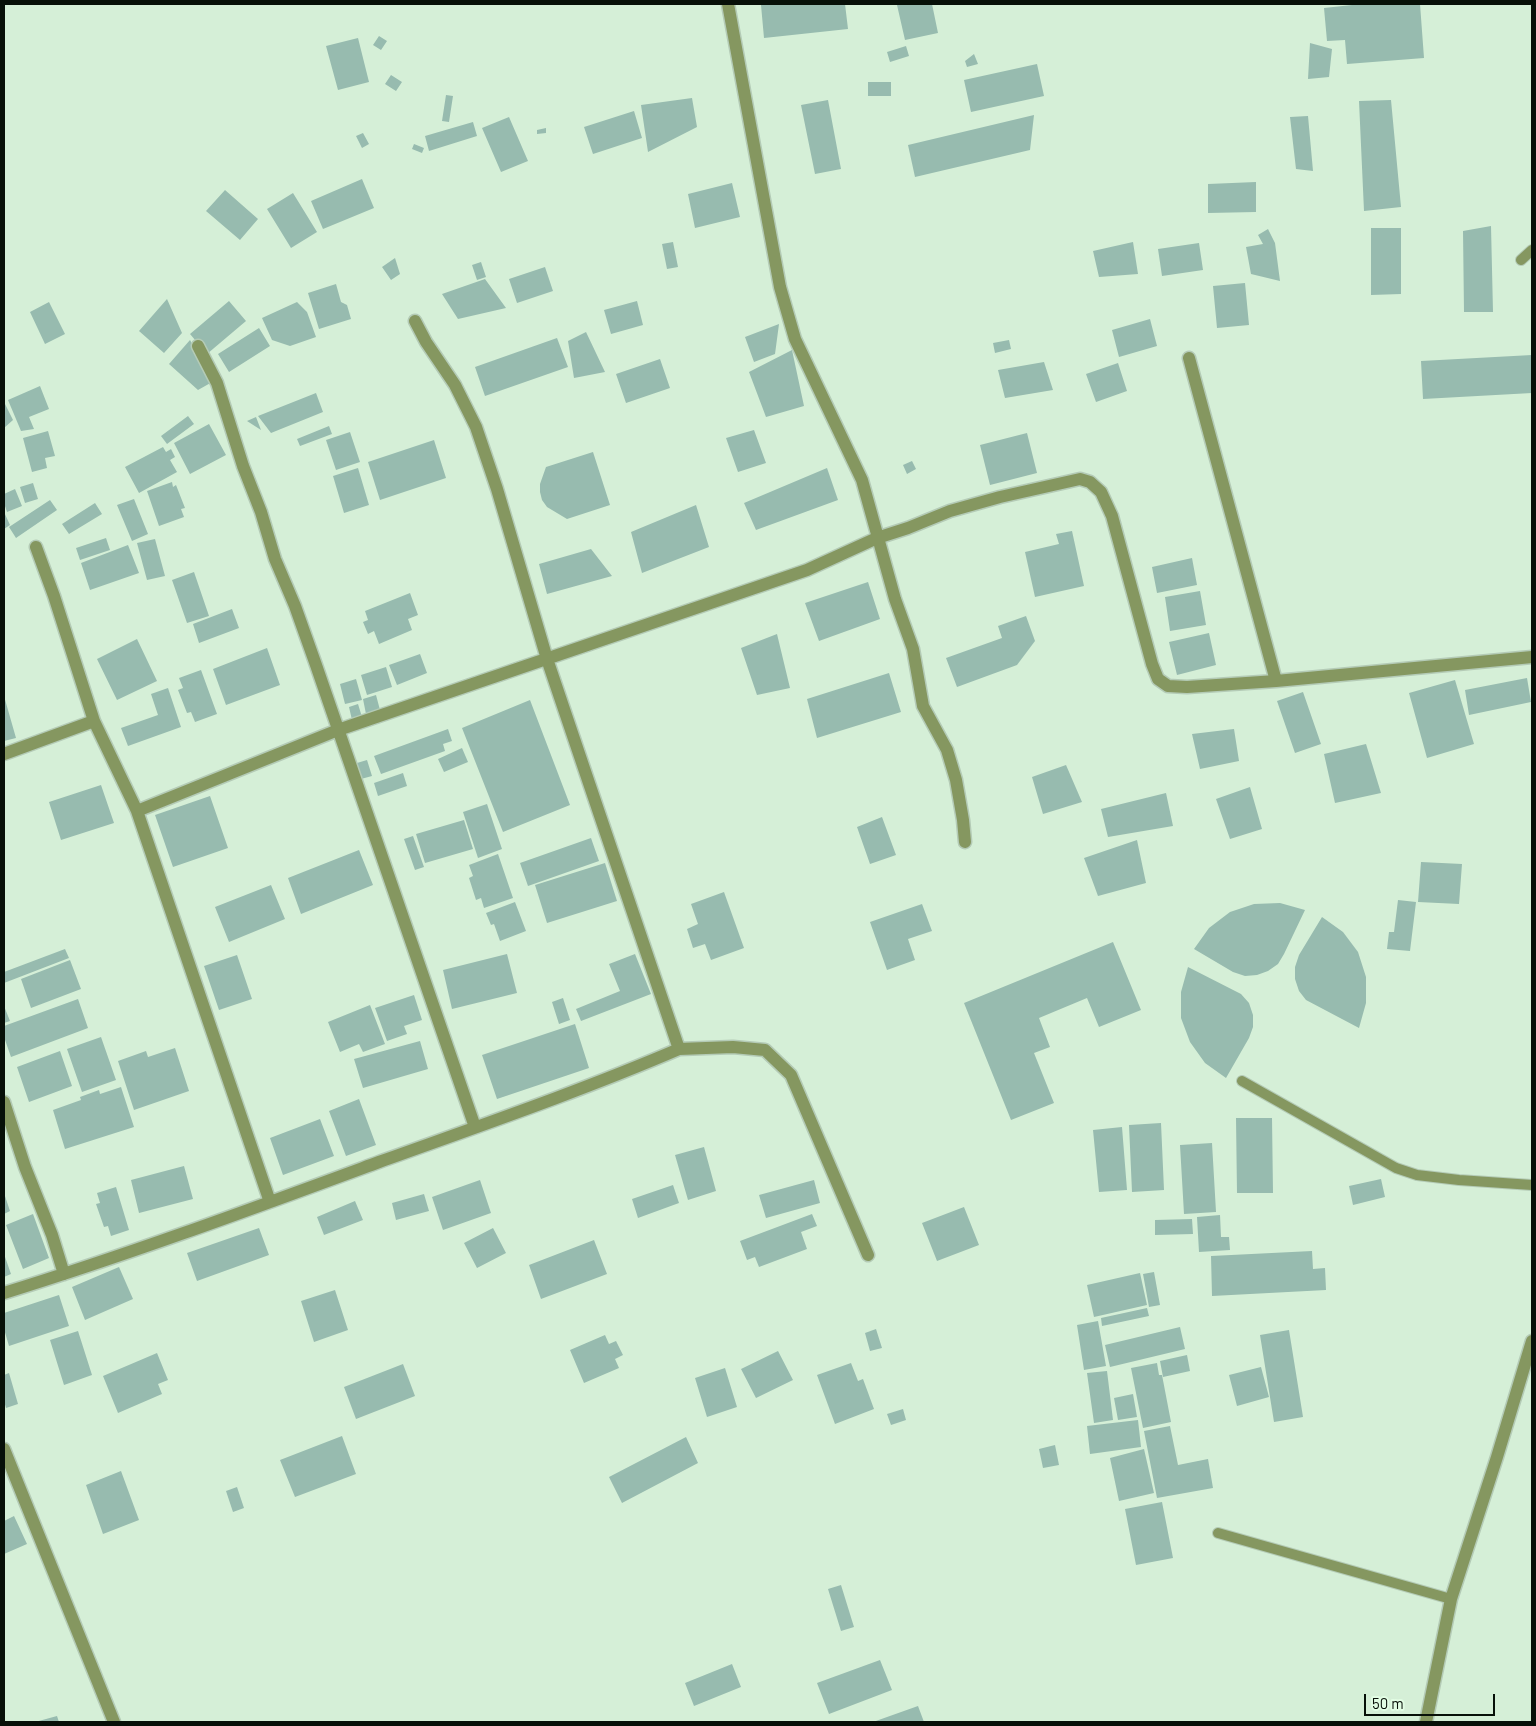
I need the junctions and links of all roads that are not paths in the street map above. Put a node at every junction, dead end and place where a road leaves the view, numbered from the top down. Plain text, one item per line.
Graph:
1 (728, 4) edge
2 (1532, 250) edge
3 (1521, 260) dead end
4 (415, 321) dead end
5 (198, 346) dead end
6 (1189, 358) dead end
7 (877, 538) junction
8 (36, 547) dead end
9 (1532, 657) edge
10 (547, 659) junction
11 (1276, 681) junction
12 (94, 721) junction
13 (338, 730) junction
14 (4, 754) edge
15 (137, 811) junction
16 (965, 842) dead end
17 (680, 1048) junction
18 (1242, 1081) dead end
19 (4, 1102) edge
20 (475, 1128) junction
21 (1532, 1185) edge
22 (270, 1202) junction
23 (868, 1254) dead end
24 (64, 1274) junction
25 (4, 1293) edge
26 (1532, 1341) edge
27 (4, 1449) edge
28 (1218, 1533) dead end
29 (1450, 1599) junction
30 (114, 1722) edge
31 (1426, 1722) edge

1 - 7 street
2 - 3 lane
4 - 10 street
5 - 13 street
6 - 11 street
7 - 10 street
7 - 11 street
7 - 16 street
8 - 12 street
9 - 11 street
10 - 13 street
10 - 17 street
12 - 14 street
12 - 15 street
13 - 15 street
13 - 20 street
15 - 22 street
17 - 20 street
17 - 23 street
18 - 21 lane
19 - 24 street
20 - 22 street
22 - 24 street
24 - 25 street
26 - 29 street
27 - 30 street
28 - 29 lane
29 - 31 street

